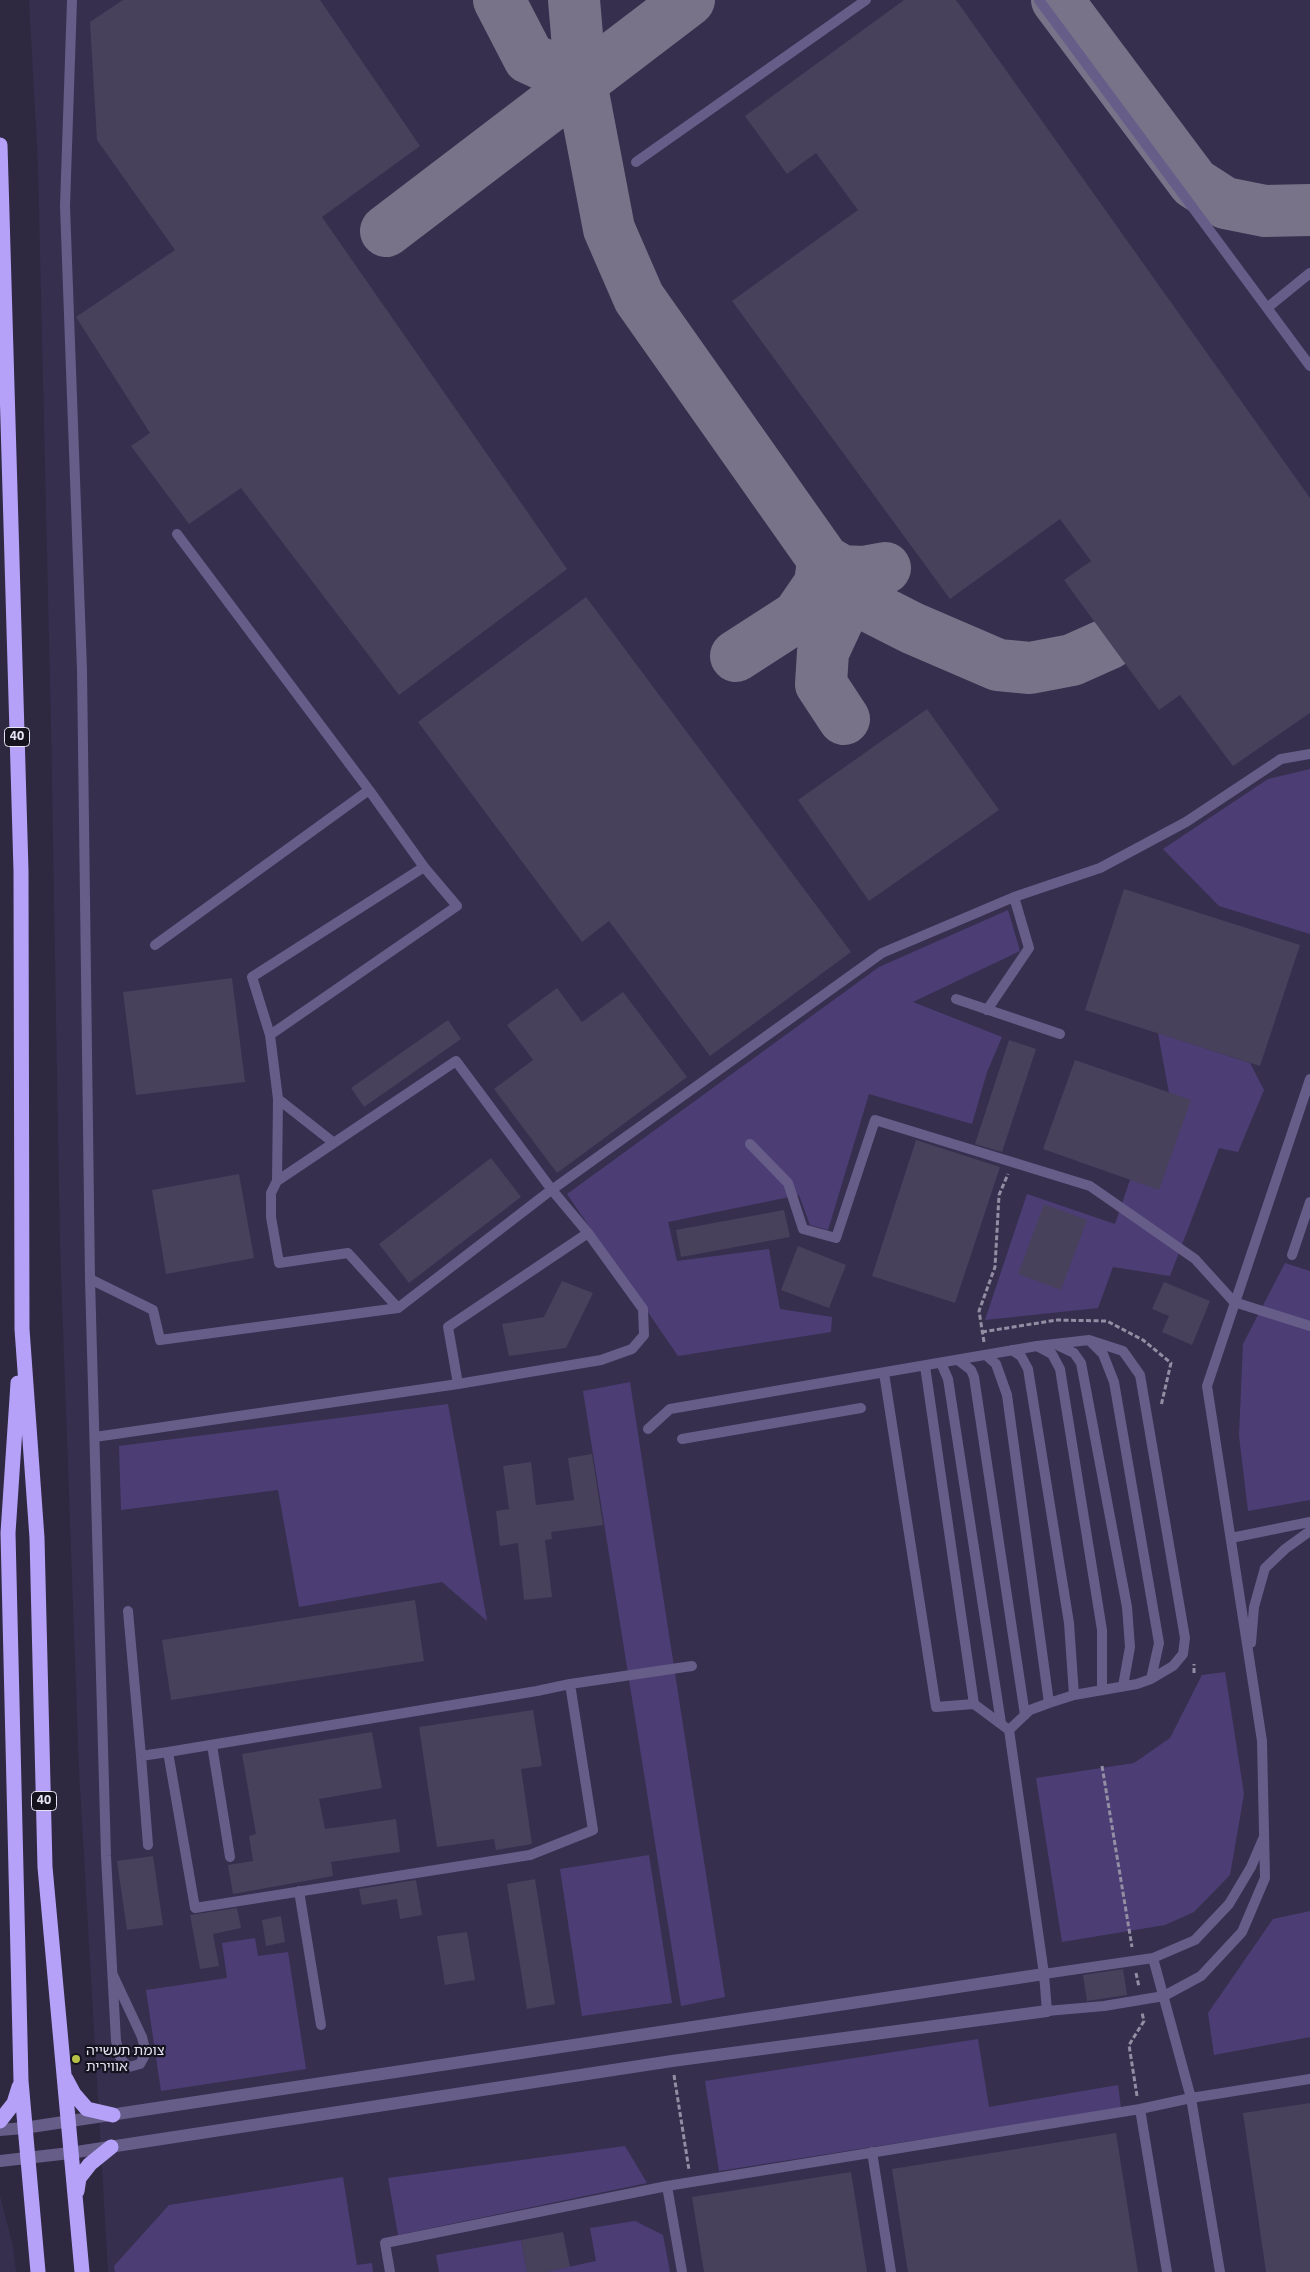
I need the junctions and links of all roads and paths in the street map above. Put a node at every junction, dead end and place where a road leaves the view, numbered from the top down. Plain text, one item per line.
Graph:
1 (72, 0) edge
2 (866, 0) edge
3 (1038, 0) edge
4 (0, 145) edge
5 (636, 162) dead end
6 (1310, 273) edge
7 (1267, 308) junction
8 (1310, 366) edge
9 (177, 534) dead end
10 (1310, 754) edge
11 (369, 790) junction
12 (424, 867) junction
13 (1014, 897) junction
14 (155, 945) dead end
15 (956, 999) dead end
16 (988, 1010) junction
17 (1060, 1034) dead end
18 (270, 1035) junction
19 (1310, 1079) edge
20 (278, 1099) junction
21 (334, 1143) junction
22 (750, 1144) dead end
23 (1012, 1162) junction
24 (277, 1181) junction
25 (552, 1190) junction
26 (1310, 1202) edge
27 (588, 1234) junction
28 (1292, 1255) dead end
29 (90, 1279) junction
30 (1234, 1302) junction
31 (398, 1308) junction
32 (1310, 1326) edge
33 (22, 1329) junction
34 (1089, 1340) junction
35 (1054, 1344) junction
36 (1037, 1346) junction
37 (1012, 1350) junction
38 (986, 1355) junction
39 (958, 1360) junction
40 (941, 1363) junction
41 (925, 1366) junction
42 (884, 1373) junction
43 (458, 1384) junction
44 (861, 1408) dead end
45 (648, 1429) dead end
46 (94, 1437) junction
47 (682, 1439) dead end
48 (1310, 1522) edge
49 (1310, 1531) edge
50 (1231, 1538) junction
51 (128, 1611) dead end
52 (1250, 1661) junction
53 (692, 1666) dead end
54 (1151, 1679) junction
55 (570, 1684) junction
56 (1123, 1686) junction
57 (1102, 1690) junction
58 (1074, 1695) junction
59 (974, 1704) junction
60 (1049, 1704) junction
61 (1025, 1715) junction
62 (1005, 1727) junction
63 (212, 1744) junction
64 (168, 1752) junction
65 (141, 1756) junction
66 (1102, 1766) dead end
67 (1266, 1833) junction
68 (148, 1845) dead end
69 (230, 1857) dead end
70 (298, 1891) junction
71 (1154, 1958) junction
72 (1134, 1961) junction
73 (1044, 1974) junction
74 (113, 1975) junction
75 (1164, 1996) junction
76 (1141, 2001) junction
77 (1048, 2011) junction
78 (321, 2025) dead end
79 (672, 2061) junction
80 (63, 2073) junction
81 (1310, 2079) edge
82 (21, 2081) junction
83 (1191, 2098) junction
84 (1140, 2109) junction
85 (113, 2114) junction
86 (0, 2121) edge
87 (67, 2122) junction
88 (24, 2128) junction
89 (0, 2130) edge
90 (111, 2147) junction
91 (872, 2152) junction
92 (70, 2154) junction
93 (27, 2158) junction
94 (0, 2161) edge
95 (691, 2183) junction
96 (667, 2186) junction
97 (76, 2207) junction
98 (38, 2272) edge
99 (82, 2272) edge
100 (390, 2272) edge
101 (682, 2272) edge
102 (891, 2272) edge
103 (1167, 2272) edge
104 (1220, 2272) edge

1 - 29 lane
2 - 5 lane
3 - 7 lane
4 - 33 highway, 40
6 - 7 lane
7 - 8 lane
9 - 11 lane
10 - 13 lane
11 - 12 lane
11 - 14 lane
12 - 18 lane
12 - 18 lane
13 - 16 lane
13 - 25 lane
15 - 16 lane
16 - 17 lane
18 - 20 lane
19 - 30 lane
20 - 21 lane
20 - 24 lane
21 - 24 lane
21 - 25 lane
22 - 23 lane
23 - 30 lane
23 - 38 path
24 - 31 lane
25 - 27 lane
25 - 31 lane
26 - 28 lane
27 - 43 lane
27 - 43 lane
29 - 31 lane
29 - 46 lane
30 - 32 lane
30 - 50 lane
33 - 80 highway, 40
33 - 82 highway, 40
34 - 35 lane
34 - 54 lane
34 - 54 lane
35 - 36 lane
35 - 56 lane
36 - 37 lane
36 - 57 lane
37 - 38 lane
37 - 58 lane
38 - 39 lane
38 - 60 lane
39 - 40 lane
39 - 61 lane
40 - 41 lane
40 - 62 lane
41 - 42 lane
41 - 59 lane
42 - 45 lane
42 - 59 lane
43 - 46 lane
44 - 47 lane
46 - 74 lane
48 - 50 lane
49 - 52 lane
50 - 52 lane
51 - 65 lane
52 - 67 lane
53 - 55 lane
54 - 56 lane
55 - 63 lane
55 - 70 lane
56 - 57 lane
57 - 58 lane
58 - 60 lane
59 - 62 lane
60 - 61 lane
61 - 62 lane
62 - 73 lane
63 - 64 lane
63 - 69 lane
64 - 65 lane
64 - 70 lane
65 - 68 lane
66 - 72 path
67 - 71 lane
67 - 75 lane
70 - 78 lane
71 - 72 lane
71 - 75 lane
72 - 73 lane
72 - 76 path
73 - 77 lane
73 - 85 street
74 - 74 lane
75 - 76 lane
75 - 83 lane
76 - 77 lane
76 - 84 path
77 - 79 street
79 - 90 street
79 - 95 path
80 - 85 highway
80 - 87 highway, 40
81 - 83 lane
82 - 86 highway
82 - 88 highway, 40
83 - 84 lane
83 - 104 lane
84 - 91 lane
84 - 103 lane
85 - 87 street
87 - 88 street
87 - 92 highway, 40
88 - 89 street
88 - 93 highway, 40
90 - 92 street
90 - 97 highway
91 - 95 lane
91 - 102 lane
92 - 93 street
92 - 97 highway, 40
93 - 94 street
93 - 98 highway, 40
95 - 96 lane
96 - 100 lane
96 - 101 lane
97 - 99 highway, 40

